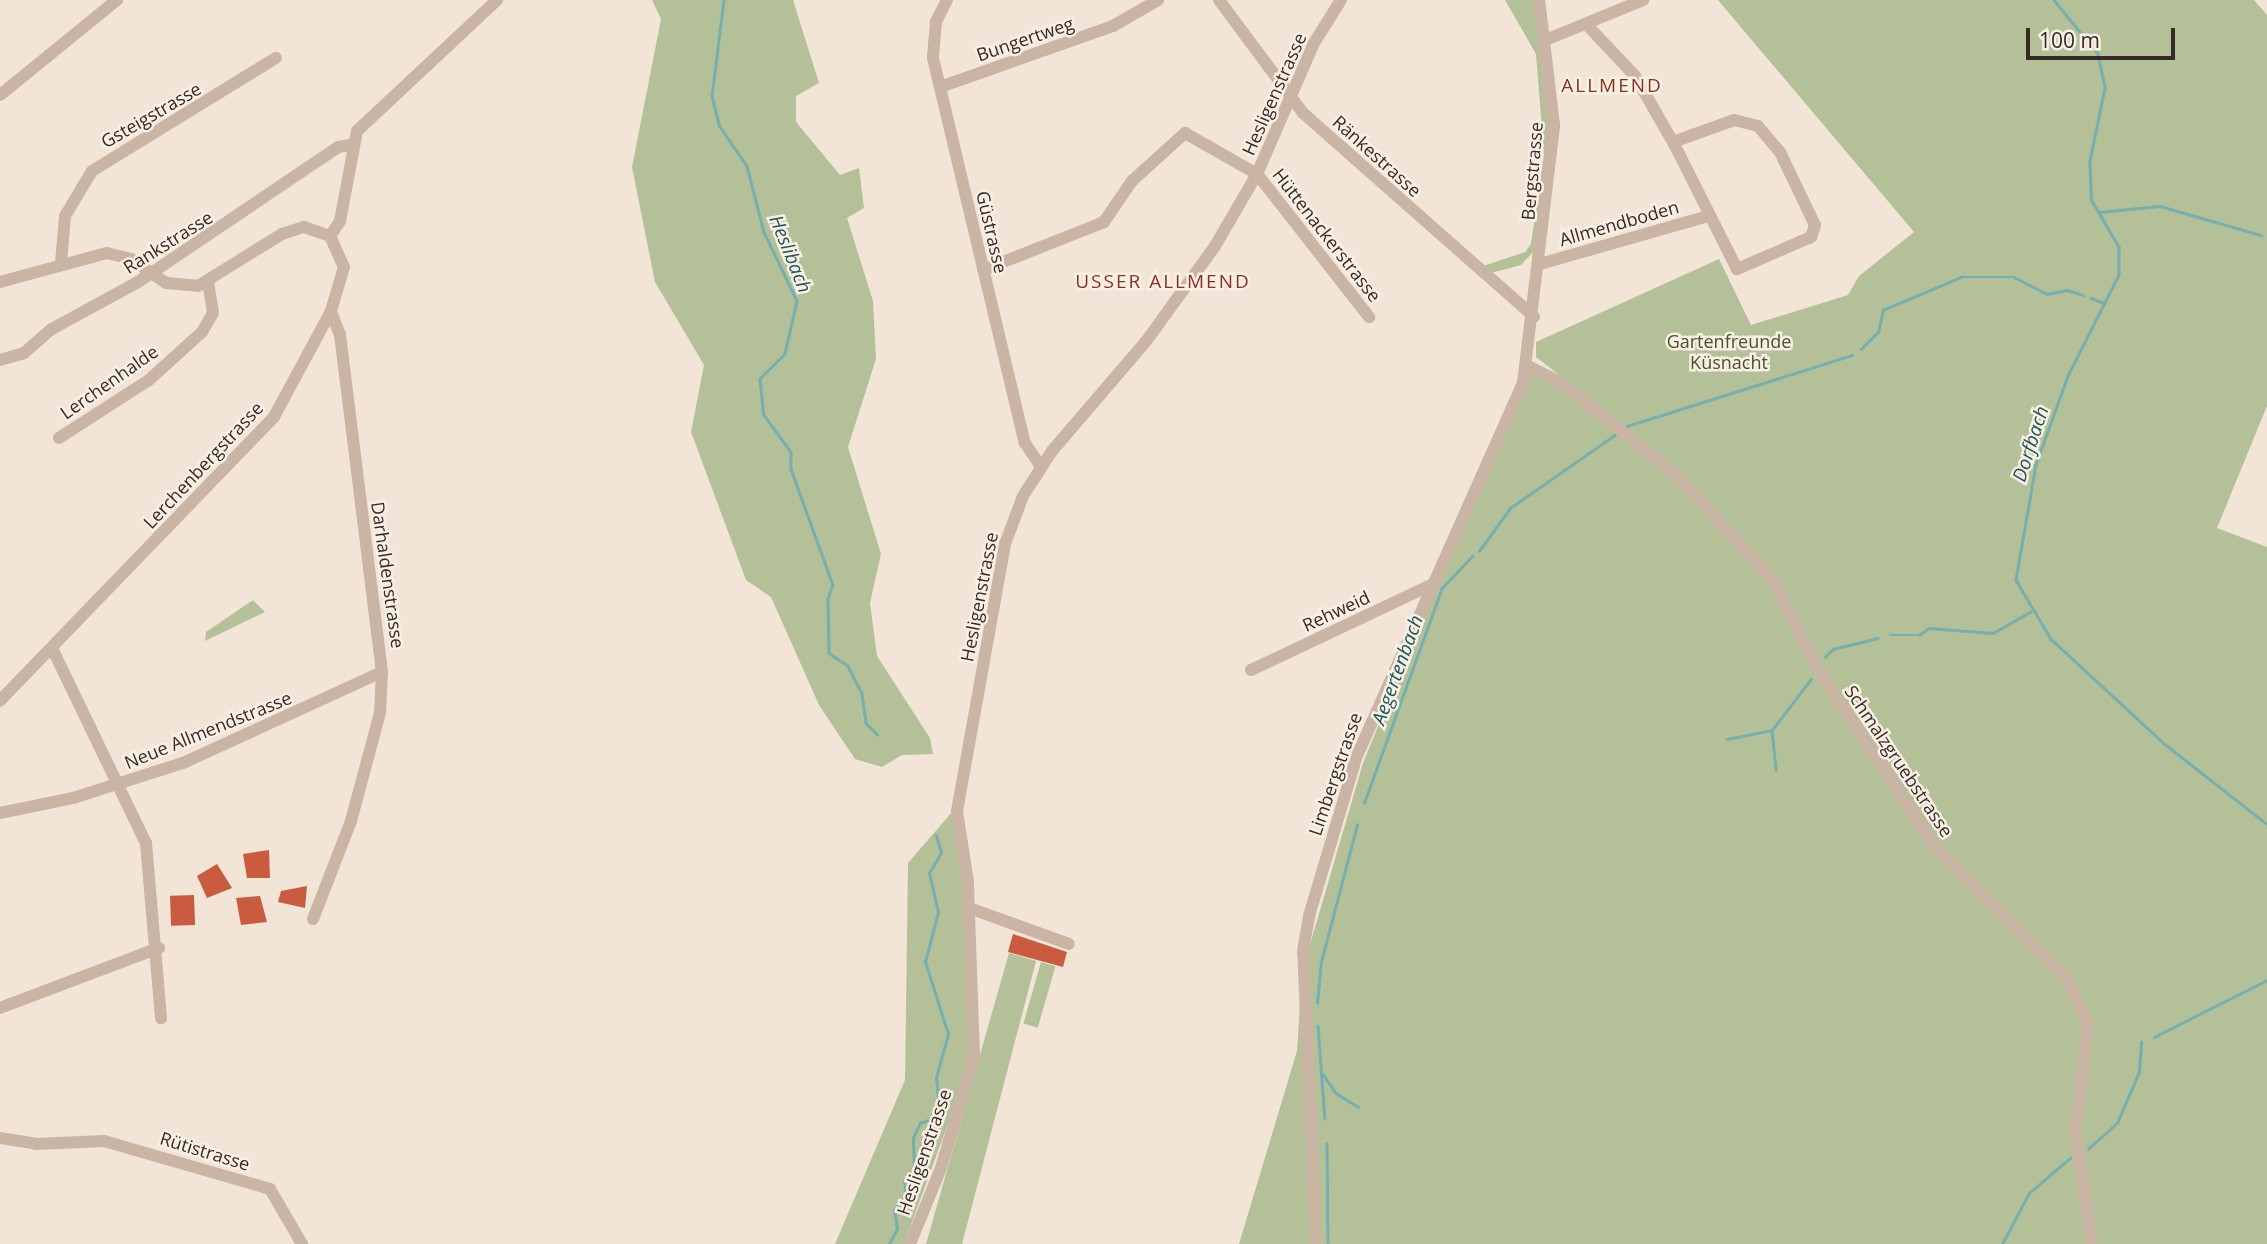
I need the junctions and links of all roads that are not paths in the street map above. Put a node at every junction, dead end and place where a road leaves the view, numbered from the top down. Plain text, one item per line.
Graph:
1 (117, 0) edge
2 (497, 0) edge
3 (947, 0) edge
4 (1158, 0) edge
5 (1219, 0) edge
6 (1341, 0) edge
7 (1539, 0) edge
8 (1643, 0) edge
9 (1587, 25) junction
10 (1548, 39) junction
11 (276, 58) dead end
12 (940, 87) junction
13 (0, 95) edge
14 (1291, 99) junction
15 (1673, 142) junction
16 (351, 145) junction
17 (1257, 174) junction
18 (1708, 216) junction
19 (330, 236) junction
20 (61, 263) junction
21 (1540, 264) junction
22 (983, 270) junction
23 (150, 273) junction
24 (0, 282) edge
25 (208, 283) junction
26 (331, 311) junction
27 (1369, 317) dead end
28 (1534, 317) junction
29 (1530, 345) joint
30 (0, 360) edge
31 (1527, 365) junction
32 (59, 438) dead end
33 (1041, 467) junction
34 (1435, 583) junction
35 (52, 648) junction
36 (1251, 670) dead end
37 (382, 672) junction
38 (0, 701) edge
39 (120, 785) junction
40 (0, 813) edge
41 (970, 908) junction
42 (313, 919) dead end
43 (1069, 944) dead end
44 (159, 948) junction
45 (0, 1008) edge
46 (161, 1018) dead end
47 (0, 1138) edge
48 (302, 1244) edge
49 (910, 1244) edge
50 (1316, 1244) edge
51 (2092, 1244) edge

1 - 13 street
2 - 16 street
3 - 12 street, Güstrasse
4 - 12 street, Bungertweg
5 - 14 street, Ränkestrasse
6 - 14 street, Hesligenstrasse
7 - 10 street, Bergstrasse
8 - 9 street
9 - 10 street
9 - 15 street, Allmendboden
10 - 21 street, Bergstrasse
11 - 20 street, Gsteigstrasse
12 - 22 street, Güstrasse
14 - 17 street, Hesligenstrasse
14 - 28 street, Ränkestrasse
15 - 18 street, Allmendboden
15 - 18 street, Allmendboden
16 - 19 street
16 - 23 street, Rankstrasse
17 - 22 street
17 - 27 street, Hüttenackerstrasse
17 - 33 street, Hesligenstrasse
18 - 21 street, Allmendboden
19 - 25 street
19 - 26 street, Lerchenbergstrasse
20 - 23 street
20 - 24 street
21 - 28 street, Bergstrasse
22 - 33 street, Güstrasse
23 - 25 street
23 - 30 street, Rankstrasse
25 - 32 street, Lerchenhalde
26 - 35 street, Lerchenbergstrasse
26 - 37 street, Darhaldenstrasse
28 - 29 street, Bergstrasse
29 - 31 street, Limbergstrasse
31 - 34 street, Limbergstrasse
31 - 51 street, Schmalzgruebstrasse
33 - 41 street, Hesligenstrasse
34 - 36 street, Rehweid
34 - 50 street, Limbergstrasse
35 - 38 street, Lerchenbergstrasse
35 - 39 street
37 - 39 street, Neue Allmendstrasse
37 - 42 street, Darhaldenstrasse
39 - 40 street, Neue Allmendstrasse
39 - 44 street
41 - 43 street
41 - 49 street, Hesligenstrasse
44 - 45 street
44 - 46 street
47 - 48 street, Rütistrasse

